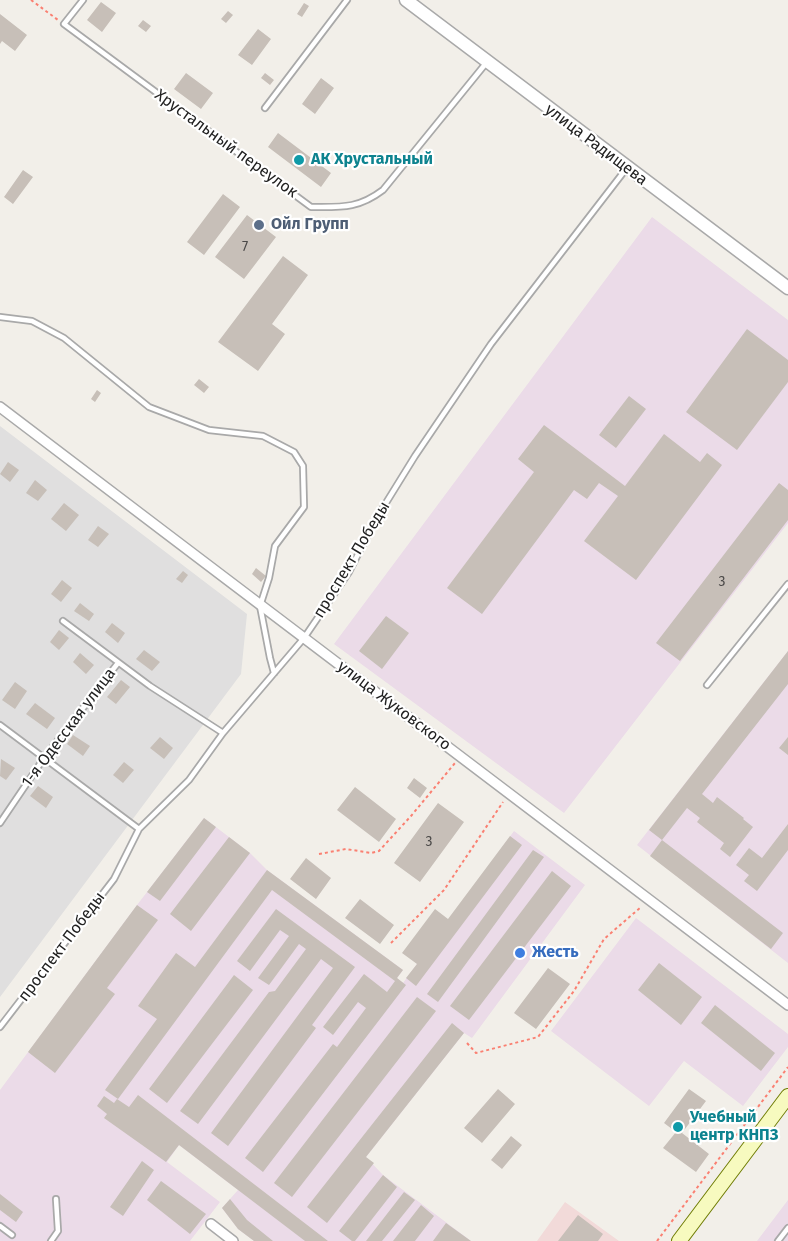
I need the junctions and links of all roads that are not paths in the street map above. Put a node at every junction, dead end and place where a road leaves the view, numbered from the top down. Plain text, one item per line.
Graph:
1 (83, 0) edge
2 (347, 0) edge
3 (406, 0) edge
4 (487, 62) junction
5 (266, 108) dead end
6 (627, 168) junction
7 (788, 288) edge
8 (0, 317) edge
9 (0, 407) edge
10 (788, 584) edge
11 (260, 606) junction
12 (63, 621) dead end
13 (304, 638) junction
14 (118, 663) junction
15 (274, 673) junction
16 (707, 685) dead end
17 (0, 725) edge
18 (223, 733) junction
19 (44, 758) junction
20 (0, 823) edge
21 (138, 829) junction
22 (788, 1005) edge
23 (0, 1027) edge
24 (788, 1096) edge
25 (56, 1198) dead end
26 (211, 1224) dead end
27 (0, 1226) edge
28 (788, 1228) edge
29 (12, 1235) dead end
30 (51, 1241) edge
31 (233, 1241) edge
32 (679, 1241) edge
33 (778, 1241) edge

1 - 4 lane, Хрустальный переулок
2 - 5 lane
3 - 4 street, улица Радищева
4 - 6 street, улица Радищева
6 - 7 street, улица Радищева
6 - 13 lane, проспект Победы
8 - 11 lane
9 - 11 street, улица Жуковского
10 - 16 lane
11 - 13 street, улица Жуковского
11 - 15 lane
12 - 14 lane
13 - 15 lane, проспект Победы
13 - 22 street, улица Жуковского
14 - 18 lane
14 - 19 lane, 1-я Одесская улица
15 - 18 lane, проспект Победы
17 - 19 lane
18 - 21 lane, проспект Победы
19 - 20 lane, 1-я Одесская улица
19 - 21 lane
21 - 23 lane, проспект Победы
24 - 32 main road
25 - 30 lane
26 - 31 street
27 - 29 lane
28 - 33 lane

